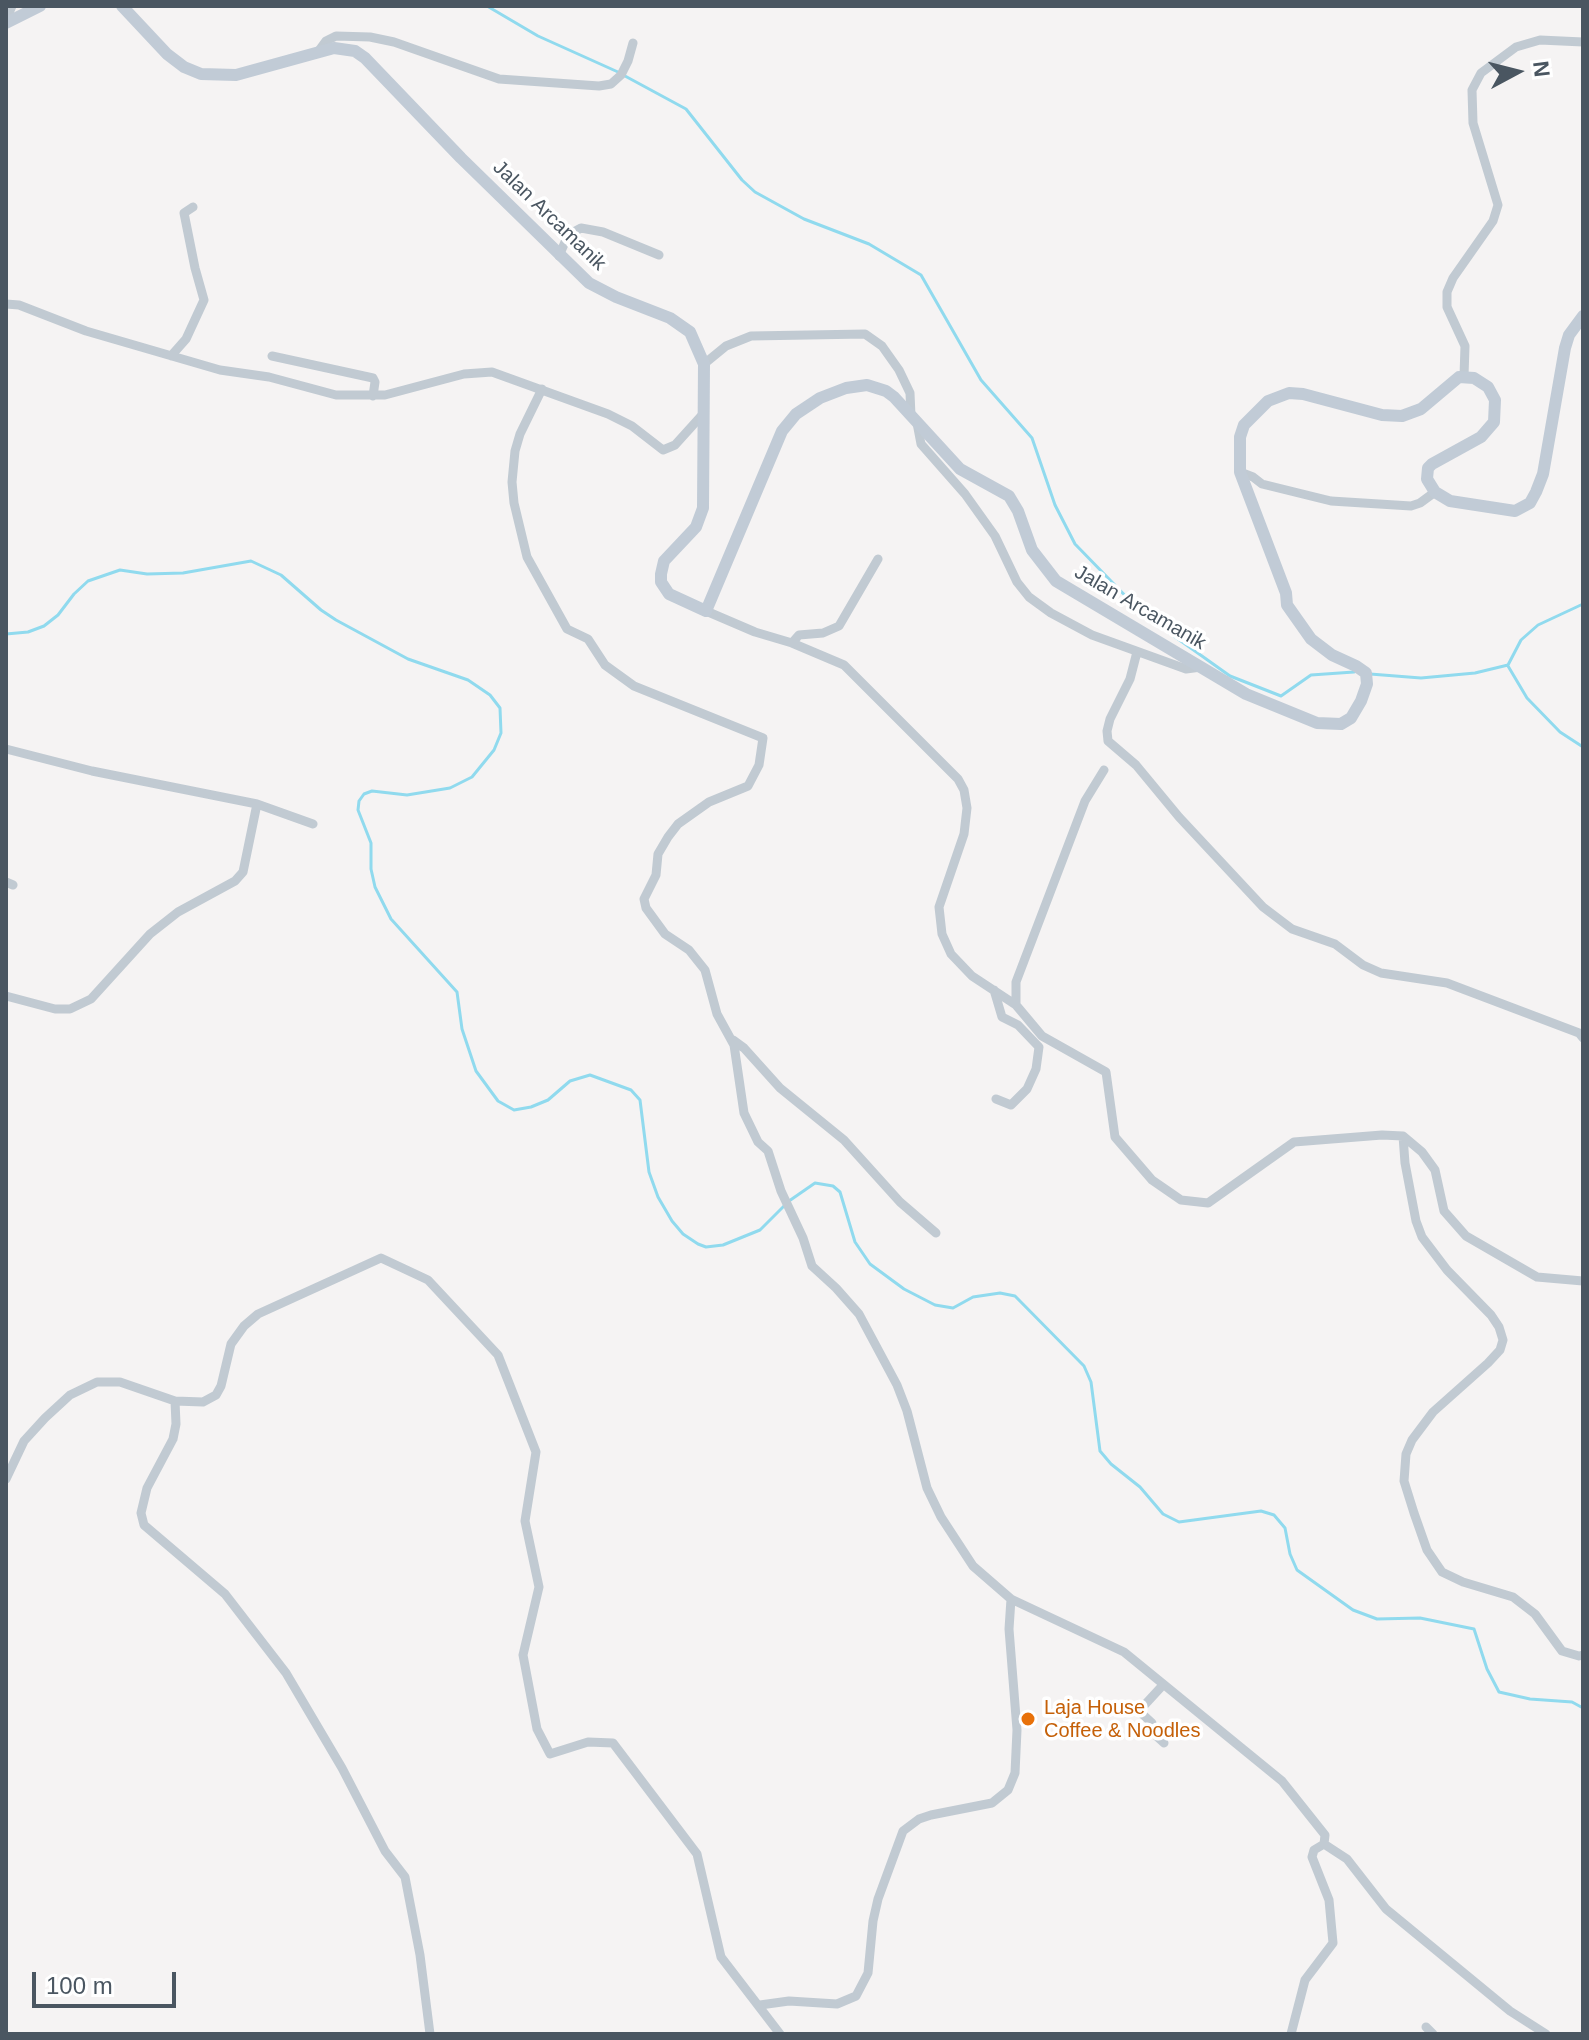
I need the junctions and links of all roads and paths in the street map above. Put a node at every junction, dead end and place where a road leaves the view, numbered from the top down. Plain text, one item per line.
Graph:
1 (12, 6) edge
2 (40, 6) edge
3 (122, 6) edge
4 (6, 21) edge
5 (1583, 42) edge
6 (633, 43) dead end
7 (318, 52) junction
8 (193, 207) dead end
9 (659, 255) dead end
10 (559, 256) junction
11 (6, 304) edge
12 (1583, 316) edge
13 (171, 356) junction
14 (272, 356) dead end
15 (704, 364) junction
16 (1464, 376) junction
17 (542, 389) junction
18 (373, 396) junction
19 (703, 414) junction
20 (914, 419) junction
21 (1240, 472) junction
22 (1435, 492) junction
23 (878, 559) dead end
24 (706, 611) junction
25 (792, 643) junction
26 (1137, 652) junction
27 (1201, 667) junction
28 (6, 749) edge
29 (1104, 770) dead end
30 (257, 804) junction
31 (313, 824) dead end
32 (994, 990) junction
33 (6, 996) edge
34 (1016, 1005) junction
35 (727, 1036) junction
36 (1583, 1038) edge
37 (996, 1099) dead end
38 (1403, 1136) junction
39 (936, 1233) dead end
40 (1583, 1281) edge
41 (175, 1401) junction
42 (6, 1479) edge
43 (1011, 1599) junction
44 (1583, 1655) edge
45 (1163, 1685) junction
46 (1164, 1743) dead end
47 (1324, 1844) junction
48 (760, 2005) junction
49 (430, 2034) edge
50 (780, 2034) edge
51 (1291, 2034) edge
52 (1546, 2034) edge

1 - 4 street
2 - 4 street
3 - 7 street, Jalan Arcamanik
5 - 16 street
6 - 7 street
7 - 10 street, Jalan Arcamanik
8 - 13 street
9 - 10 street
10 - 15 street, Jalan Arcamanik
11 - 13 street
12 - 22 street
13 - 18 street
14 - 18 street
15 - 19 street
15 - 20 street
16 - 21 street, Jalan Arcamanik
16 - 22 street
17 - 18 street
17 - 19 street
17 - 35 street
19 - 24 street
20 - 24 street, Jalan Arcamanik
20 - 26 street
20 - 27 street, Jalan Arcamanik
21 - 22 street
21 - 27 street, Jalan Arcamanik
23 - 25 street
24 - 25 street
25 - 32 street
26 - 27 street
26 - 36 street
28 - 30 street
29 - 34 street
30 - 31 street
30 - 33 street
32 - 34 street
32 - 37 street
34 - 38 street
35 - 39 street
35 - 43 street
38 - 40 street
38 - 44 street
41 - 42 street
41 - 48 street
41 - 49 street
43 - 45 street
43 - 48 street
45 - 46 street
45 - 47 street
47 - 51 street
47 - 52 street
48 - 50 street

